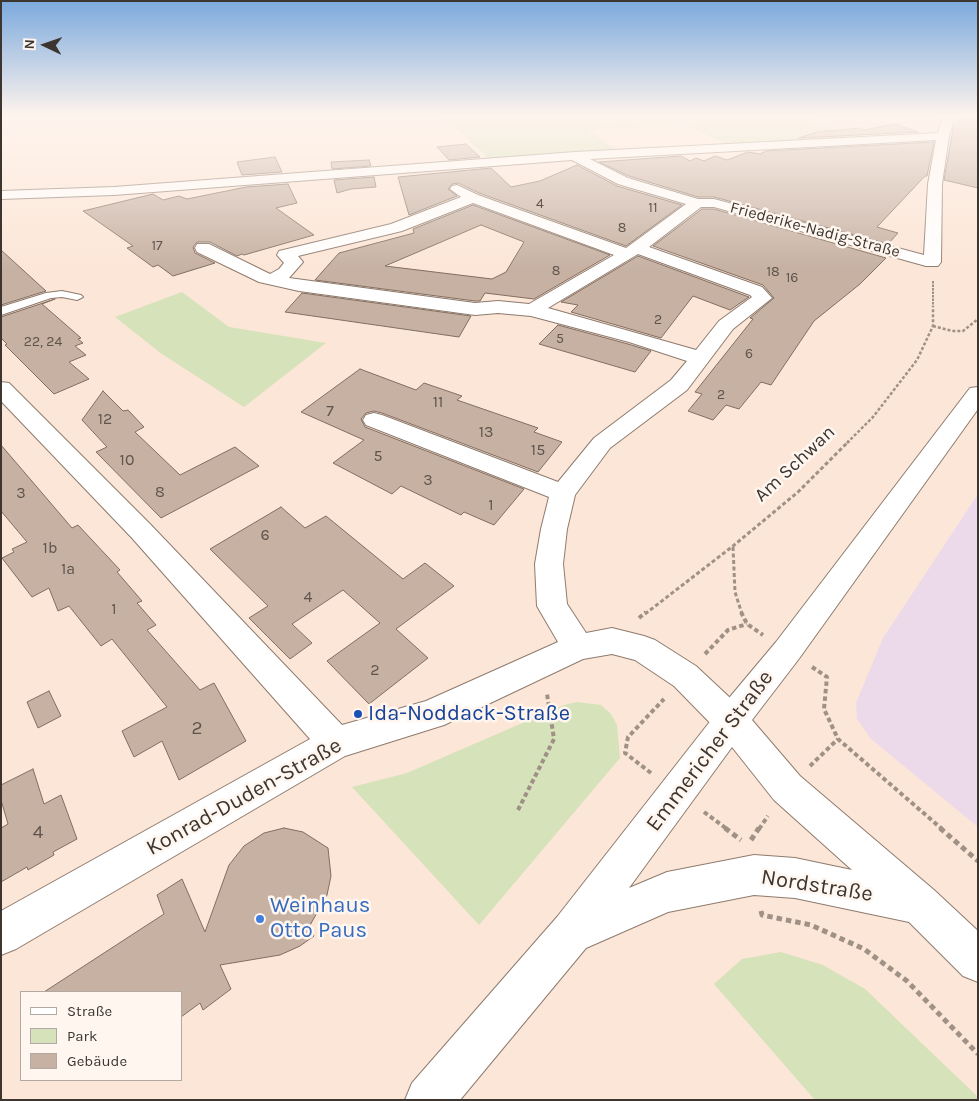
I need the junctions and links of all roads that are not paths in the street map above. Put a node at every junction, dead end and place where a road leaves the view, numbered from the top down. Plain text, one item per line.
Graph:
1 (443, 166) edge
2 (448, 166) edge
3 (595, 166) edge
4 (938, 166) edge
5 (1, 195) edge
6 (473, 198) junction
7 (698, 203) junction
8 (203, 248) dead end
9 (632, 251) junction
10 (286, 255) junction
11 (245, 270) junction
12 (273, 280) junction
13 (77, 297) dead end
14 (532, 310) junction
15 (1, 311) edge
16 (700, 358) junction
17 (1, 388) edge
18 (978, 393) edge
19 (374, 420) dead end
20 (563, 493) junction
21 (578, 647) junction
22 (731, 721) junction
23 (336, 743) junction
24 (920, 904) junction
25 (572, 932) junction
26 (1, 934) edge
27 (978, 961) edge
28 (430, 1100) edge

1 - 5 street
2 - 6 street
3 - 7 street, Friederike-Nadig-Straße
4 - 7 street, Friederike-Nadig-Straße
6 - 9 street
6 - 10 street
7 - 9 street
8 - 11 street
9 - 14 street
9 - 16 street
10 - 11 street
10 - 12 street
11 - 12 street
12 - 14 street
13 - 15 lane
14 - 16 street
16 - 20 street
17 - 23 street
18 - 22 street, Emmericher Straße
19 - 20 street
20 - 21 street
21 - 22 street, Konrad-Duden-Straße
21 - 23 street, Konrad-Duden-Straße
22 - 24 street, Nordstraße
22 - 25 street, Emmericher Straße
23 - 26 street, Konrad-Duden-Straße
24 - 25 street, Nordstraße
24 - 27 street, Nordstraße
25 - 28 street, Emmericher Straße

